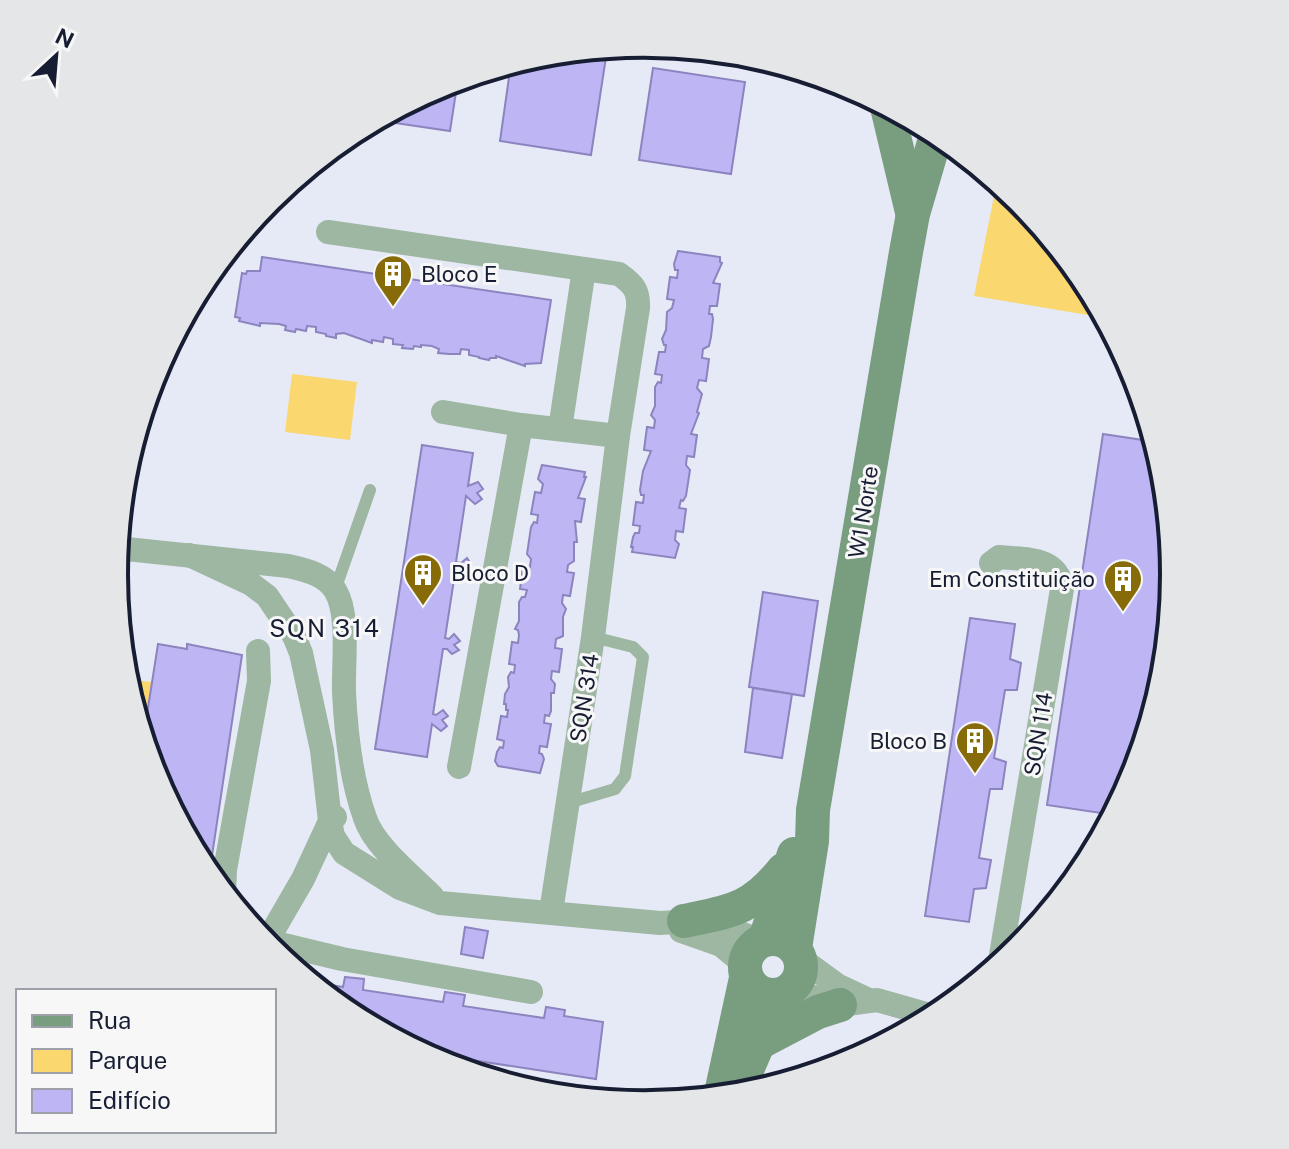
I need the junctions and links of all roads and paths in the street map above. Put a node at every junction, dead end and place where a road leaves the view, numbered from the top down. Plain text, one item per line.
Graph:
1 (896, 124) edge
2 (933, 146) edge
3 (913, 214) junction
4 (328, 232) dead end
5 (584, 269) junction
6 (443, 412) dead end
7 (521, 425) junction
8 (560, 429) junction
9 (618, 436) junction
10 (370, 490) dead end
11 (129, 549) edge
12 (189, 555) junction
13 (991, 563) dead end
14 (288, 566) junction
15 (335, 590) junction
16 (267, 596) junction
17 (593, 637) junction
18 (258, 651) dead end
19 (348, 745) junction
20 (322, 750) junction
21 (459, 767) dead end
22 (361, 800) junction
23 (568, 803) junction
24 (813, 810) junction
25 (330, 821) junction
26 (373, 833) junction
27 (344, 853) junction
28 (793, 856) junction
29 (225, 875) edge
30 (303, 879) junction
31 (440, 903) junction
32 (551, 912) junction
33 (672, 922) junction
34 (270, 930) edge
35 (284, 945) edge
36 (1002, 947) edge
37 (772, 964) junction
38 (531, 992) dead end
39 (854, 1003) junction
40 (916, 1013) edge
41 (757, 1044) junction
42 (743, 1081) edge
43 (725, 1085) edge

1 - 3 street, W1 Norte
2 - 3 street, W1 Norte
3 - 24 street, W1 Norte
4 - 5 street, SQN 314
5 - 8 street
5 - 9 street, SQN 314
6 - 7 street
7 - 8 street
7 - 21 street
8 - 9 street
9 - 17 street, SQN 314
10 - 15 lane
11 - 12 street
12 - 14 street
12 - 16 street
13 - 36 street, SQN 114
14 - 15 street
14 - 16 street
15 - 19 street
16 - 20 street
17 - 23 street, SQN 314
17 - 23 lane
18 - 29 street
19 - 20 street
19 - 22 street
20 - 25 street
22 - 25 street
22 - 26 street
23 - 32 street, SQN 314
24 - 28 street, W1 Norte
24 - 37 street, W1 Norte
25 - 27 street
25 - 30 street
26 - 27 street
26 - 31 street
27 - 30 street
27 - 31 street
28 - 33 street
28 - 37 street, W1 Norte
30 - 34 street
31 - 32 street
32 - 33 street
33 - 37 street
35 - 38 street
37 - 39 street
37 - 39 street
37 - 41 street, W1 Norte
37 - 43 street, W1 Norte
39 - 40 street
39 - 41 street
41 - 42 street, W1 Norte

